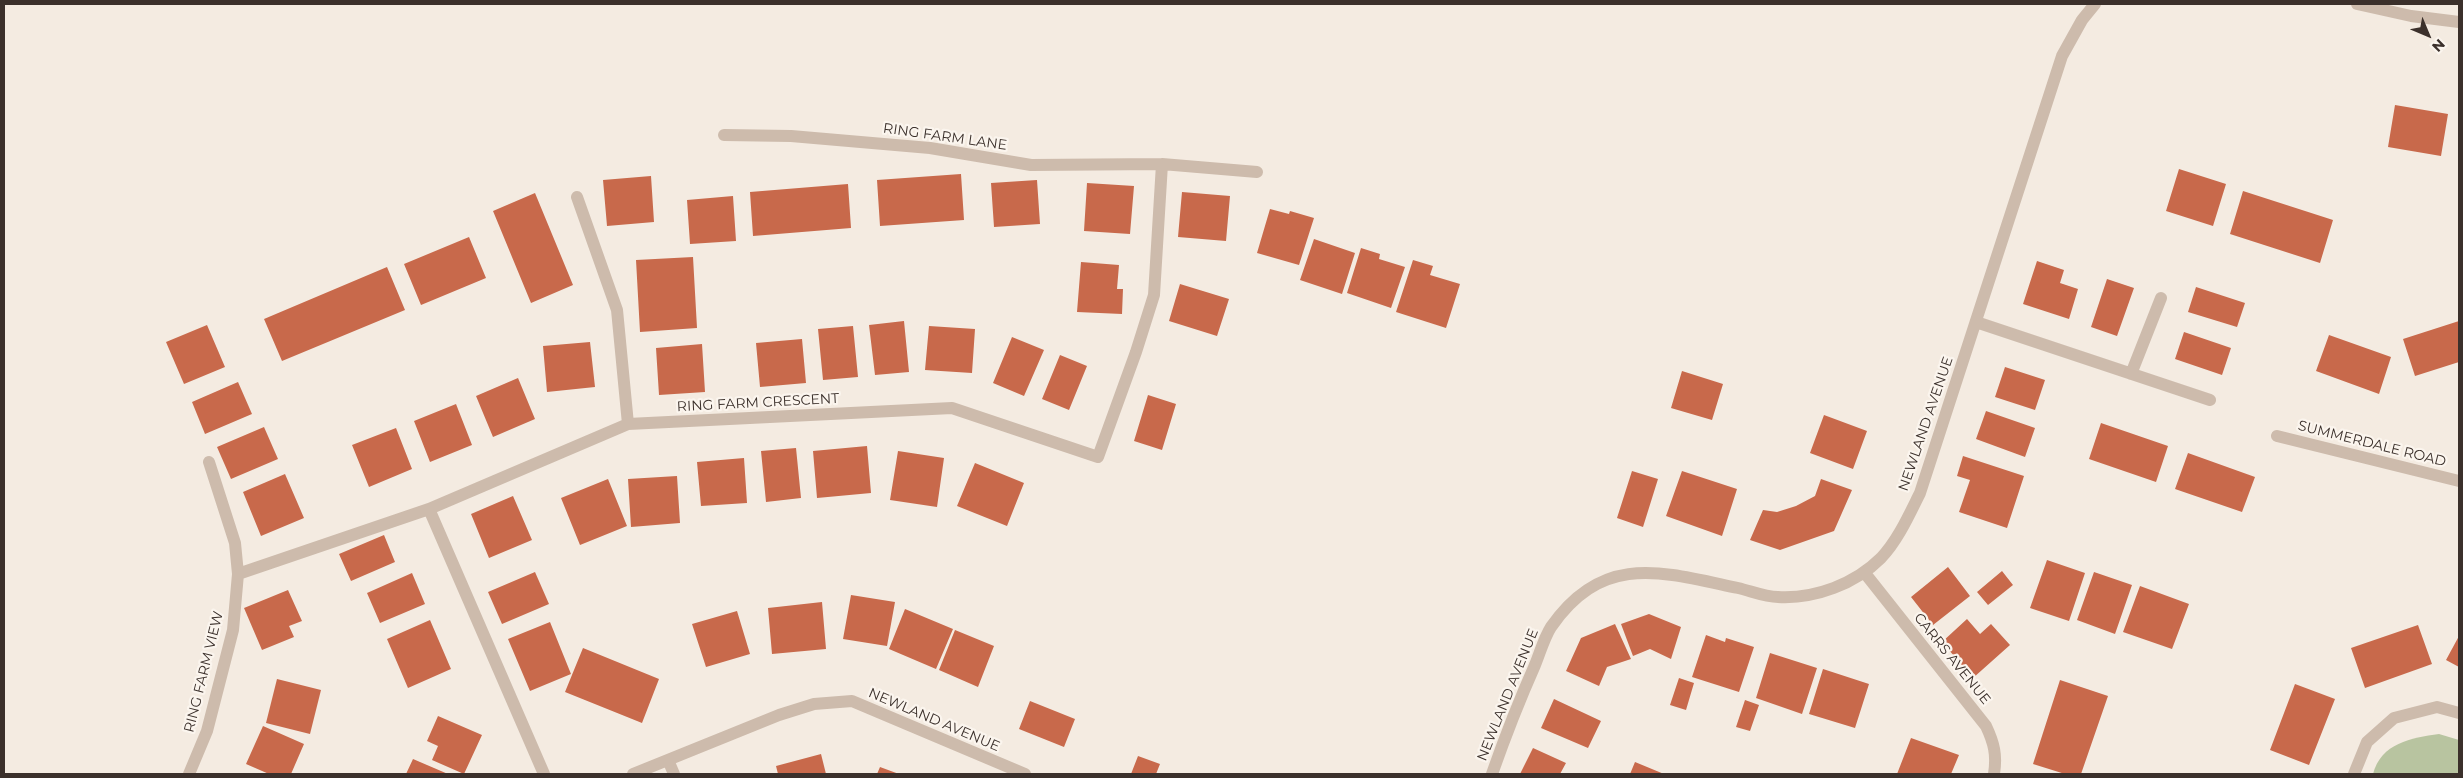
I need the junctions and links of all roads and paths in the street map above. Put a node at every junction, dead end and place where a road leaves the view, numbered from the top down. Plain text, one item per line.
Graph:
1 (2094, 4) edge
2 (2357, 4) edge
3 (2459, 22) edge
4 (724, 135) dead end
5 (1162, 164) junction
6 (1257, 172) dead end
7 (577, 197) dead end
8 (2161, 298) dead end
9 (1976, 322) junction
10 (2132, 374) junction
11 (2210, 400) dead end
12 (628, 424) junction
13 (2277, 436) dead end
14 (209, 462) dead end
15 (2459, 481) edge
16 (429, 509) junction
17 (1864, 572) junction
18 (238, 574) junction
19 (2459, 712) edge
20 (668, 760) junction
21 (189, 774) edge
22 (544, 774) edge
23 (634, 774) edge
24 (674, 774) edge
25 (1025, 774) edge
26 (1492, 774) edge
27 (1994, 774) edge
28 (2354, 774) edge

1 - 9 street, NEWLAND AVENUE
2 - 3 street
4 - 5 street, RING FARM LANE
5 - 6 street, RING FARM LANE
5 - 12 street, RING FARM CRESCENT
7 - 12 street
8 - 10 street
9 - 10 street
9 - 17 street, NEWLAND AVENUE
10 - 11 street
12 - 16 street, RING FARM CRESCENT
13 - 15 street, SUMMERDALE ROAD
14 - 18 street, RING FARM VIEW
16 - 18 street
16 - 22 street
17 - 26 street, NEWLAND AVENUE
17 - 27 street, CARRS AVENUE
18 - 21 street, RING FARM VIEW
19 - 28 street
20 - 23 street, NEWLAND AVENUE
20 - 24 street
20 - 25 street, NEWLAND AVENUE

